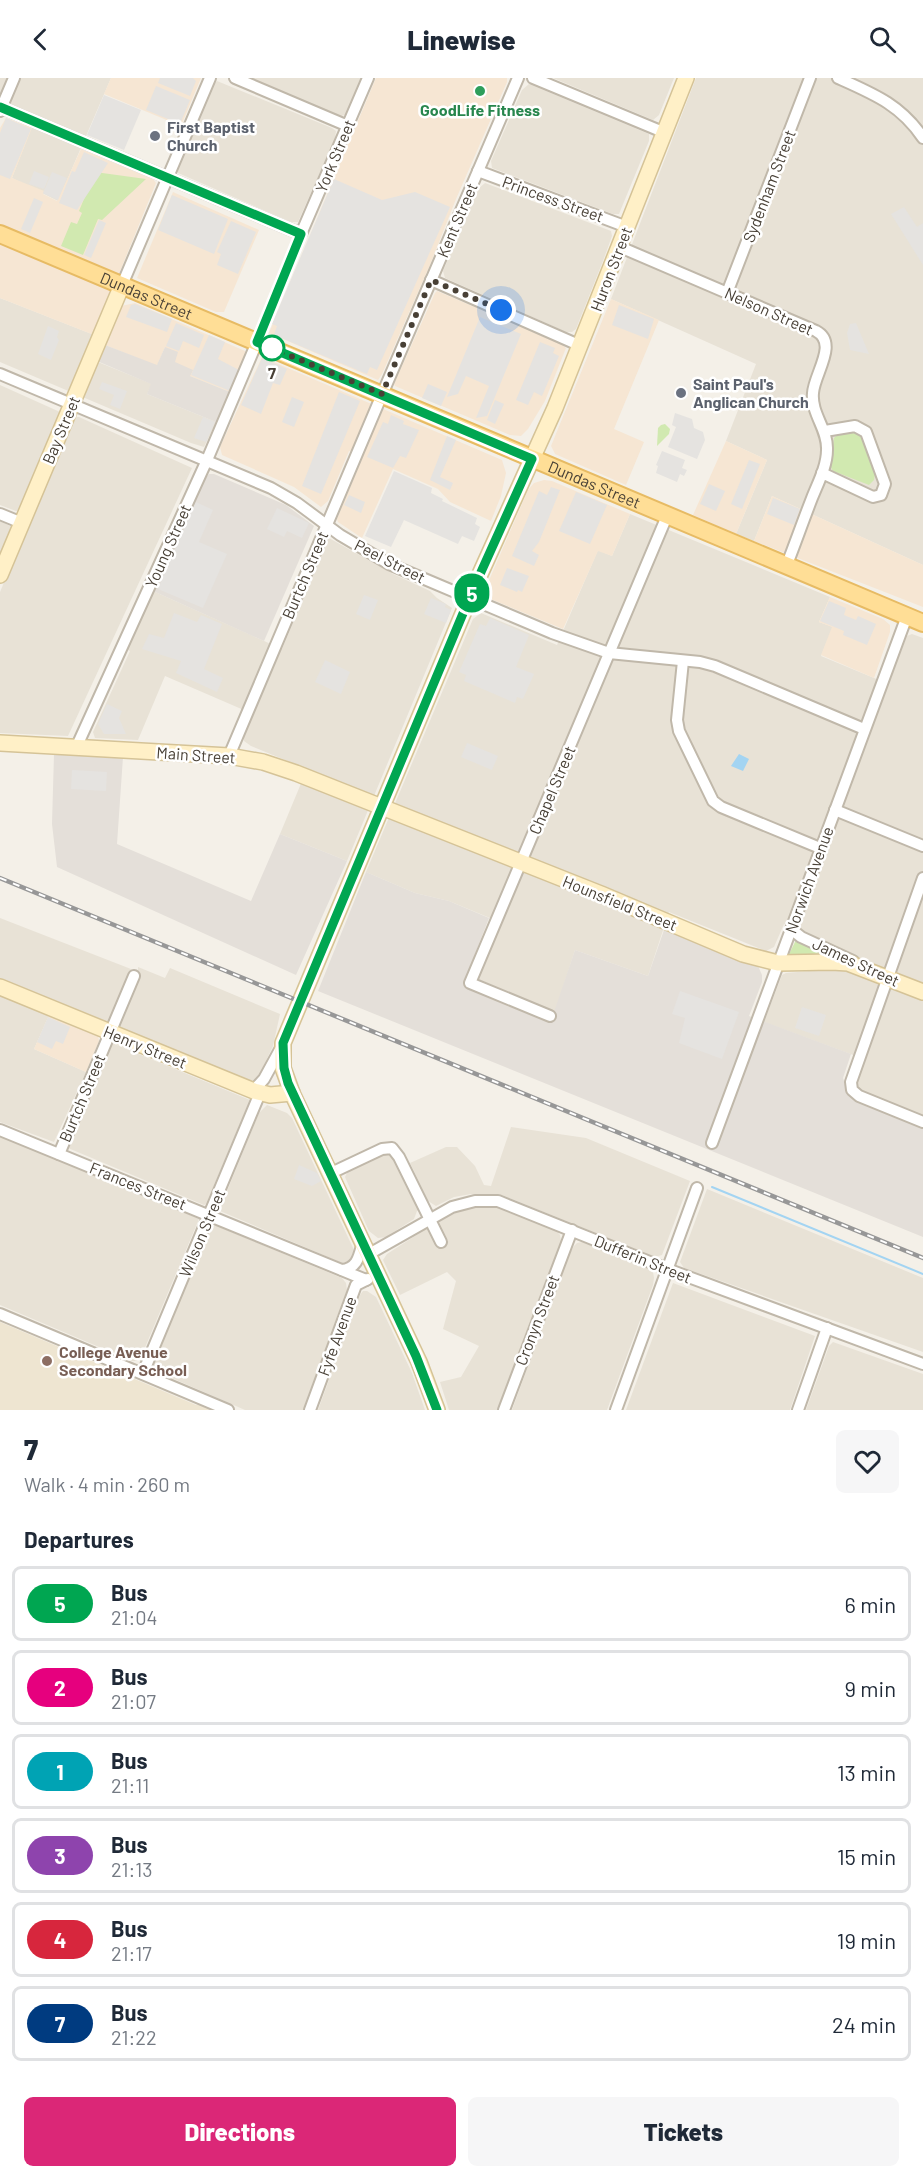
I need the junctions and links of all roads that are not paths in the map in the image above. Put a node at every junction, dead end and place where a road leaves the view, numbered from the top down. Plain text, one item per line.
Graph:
1 (14, 78) edge
2 (210, 78) edge
3 (235, 78) edge
4 (368, 78) edge
5 (518, 78) edge
6 (533, 78) edge
7 (686, 78) edge
8 (810, 78) edge
9 (838, 78) edge
10 (0, 109) edge
11 (348, 126) junction
12 (663, 132) junction
13 (923, 138) edge
14 (478, 171) junction
15 (167, 178) junction
16 (627, 227) junction
17 (0, 234) edge
18 (620, 247) junction
19 (431, 280) junction
20 (122, 285) junction
21 (727, 293) junction
22 (257, 342) junction
23 (581, 346) junction
24 (0, 374) edge
25 (382, 394) junction
26 (72, 404) junction
27 (825, 431) junction
28 (532, 459) junction
29 (207, 460) junction
30 (822, 473) junction
31 (0, 514) edge
32 (667, 516) junction
33 (22, 523) junction
34 (326, 525) junction
35 (786, 567) junction
36 (0, 575) edge
37 (470, 599) junction
38 (907, 616) junction
39 (923, 623) edge
40 (609, 653) junction
41 (683, 661) junction
42 (864, 729) junction
43 (0, 743) edge
44 (76, 748) junction
45 (230, 756) junction
46 (383, 808) junction
47 (835, 810) junction
48 (923, 846) edge
49 (820, 848) junction
50 (521, 863) junction
51 (923, 878) edge
52 (791, 929) junction
53 (778, 963) junction
54 (864, 968) junction
55 (134, 976) dead end
56 (887, 977) junction
57 (0, 987) edge
58 (923, 992) edge
59 (550, 1016) dead end
60 (110, 1033) junction
61 (283, 1043) junction
62 (256, 1092) junction
63 (292, 1093) junction
64 (923, 1122) edge
65 (0, 1130) edge
66 (712, 1143) dead end
67 (59, 1154) junction
68 (330, 1174) junction
69 (697, 1188) dead end
70 (210, 1215) junction
71 (430, 1219) junction
72 (572, 1230) junction
73 (441, 1242) dead end
74 (366, 1248) junction
75 (667, 1269) junction
76 (342, 1270) junction
77 (372, 1277) junction
78 (0, 1314) edge
79 (827, 1328) junction
80 (923, 1364) edge
81 (143, 1373) junction
82 (228, 1410) edge
83 (310, 1410) edge
84 (436, 1410) edge
85 (504, 1410) edge
86 (616, 1410) edge
87 (798, 1410) edge

1 - 10 street
2 - 15 street
3 - 11 street
4 - 11 street, York Street
5 - 14 street, Kent Street
6 - 12 street
7 - 12 main road, Huron Street
8 - 21 street, Sydenham Street
9 - 13 street
10 - 15 street
11 - 15 street, York Street
12 - 16 main road, Huron Street
14 - 16 street, Princess Street
14 - 19 street, Kent Street
15 - 20 street
16 - 18 main road, Huron Street
17 - 20 main road, Dundas Street
18 - 21 street, Nelson Street
18 - 23 main road, Huron Street
19 - 23 street
19 - 25 street, Kent Street
20 - 22 main road, Dundas Street
20 - 26 main road, Bay Street
21 - 27 street, Nelson Street
22 - 25 main road, Dundas Street
22 - 29 street, Young Street
23 - 28 main road, Huron Street
24 - 26 street, Peel Street
25 - 28 main road, Dundas Street
25 - 34 street, Burtch Street
26 - 29 street, Peel Street
26 - 33 main road, Bay Street
27 - 30 street
27 - 30 street
28 - 32 main road, Dundas Street
28 - 37 main road, Wilson Street
29 - 34 street, Peel Street
29 - 44 street, Young Street
30 - 35 street
31 - 33 street
32 - 35 main road, Dundas Street
32 - 40 street, Chapel Street
33 - 36 main road, Bay Street
34 - 37 street, Peel Street
34 - 45 street, Burtch Street
35 - 38 main road, Dundas Street
37 - 40 street, Peel Street
37 - 46 main road, Wilson Street
38 - 39 main road, Dundas Street
38 - 42 street, Norwich Avenue
40 - 41 street, Peel Street
40 - 50 street, Chapel Street
41 - 42 street, Peel Street
41 - 49 street
42 - 47 street, Norwich Avenue
43 - 44 main road, Main Street
44 - 45 main road, Main Street
45 - 46 main road, Main Street
46 - 50 main road, Hounsfield Street
46 - 61 main road, Wilson Street
47 - 48 street
47 - 49 street, Norwich Avenue
49 - 52 street, Norwich Avenue
50 - 53 main road, Hounsfield Street
50 - 59 street, Chapel Street
51 - 56 street
52 - 53 street, Norwich Avenue
52 - 54 street, James Street
53 - 54 main road, Hounsfield Street
53 - 66 street, Norwich Avenue
54 - 56 main road, James Street
55 - 60 street, Burtch Street
56 - 58 main road, James Street
56 - 64 street
57 - 60 main road, Henry Street
60 - 62 main road, Henry Street
60 - 67 street, Burtch Street
61 - 62 street, Wilson Street
61 - 63 main road, Wilson Street
62 - 63 main road, Henry Street
62 - 70 street, Wilson Street
63 - 68 main road, Wilson Street
65 - 67 street, Frances Street
67 - 70 street, Frances Street
68 - 71 street
68 - 74 main road, Wilson Street
69 - 75 street
70 - 76 street, Frances Street
70 - 81 street, Wilson Street
71 - 72 street, Dufferin Street
71 - 73 street
71 - 74 street, Dufferin Street
72 - 75 street, Dufferin Street
72 - 85 street, Cronyn Street
74 - 76 street
74 - 77 main road, Wilson Street
75 - 79 street, Dufferin Street
75 - 86 street
76 - 77 street, Frances Street
77 - 83 street, Fyfe Avenue
77 - 84 main road, Wilson Street
78 - 81 street
79 - 80 street, Dufferin Street
79 - 87 street
81 - 82 street

